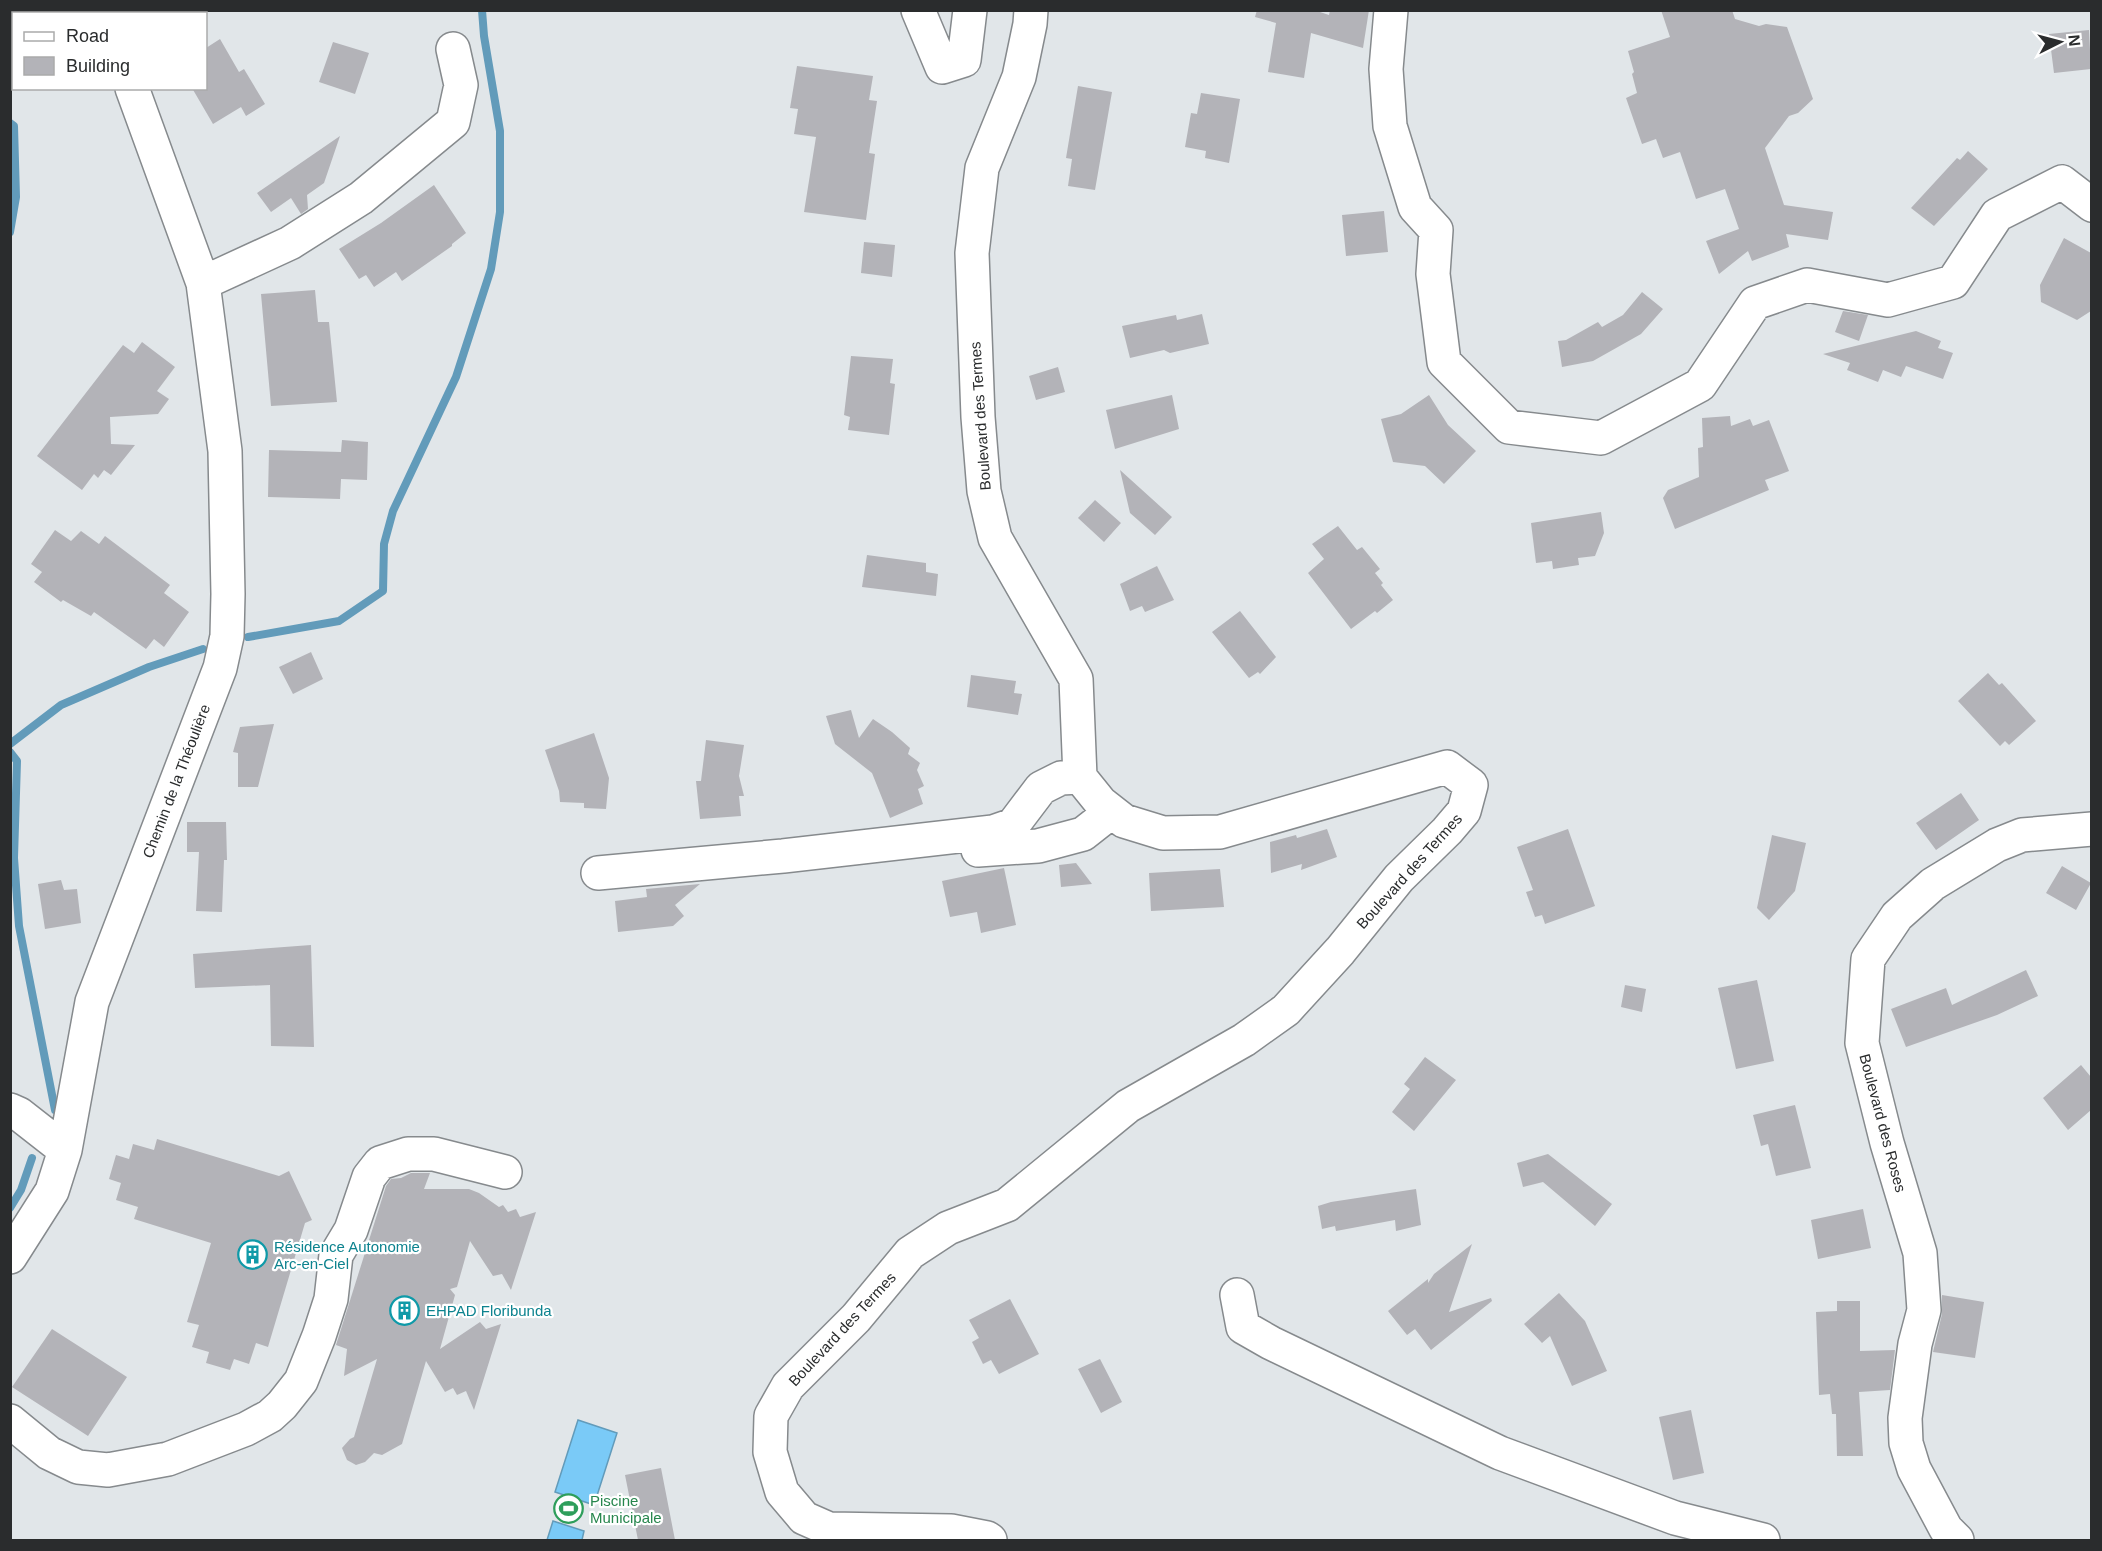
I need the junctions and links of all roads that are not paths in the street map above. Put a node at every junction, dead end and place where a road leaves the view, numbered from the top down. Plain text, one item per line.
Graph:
1 (918, 10) edge
2 (970, 10) edge
3 (1031, 10) edge
4 (1391, 10) edge
5 (453, 49) dead end
6 (133, 90) edge
7 (2091, 205) edge
8 (203, 283) junction
9 (1080, 777) junction
10 (1111, 812) junction
11 (2091, 829) edge
12 (598, 873) dead end
13 (700, 878) dead end
14 (10, 1110) edge
15 (65, 1150) junction
16 (505, 1172) dead end
17 (10, 1257) edge
18 (1237, 1295) dead end
19 (10, 1421) edge
20 (990, 1540) edge
21 (1763, 1540) edge
22 (1957, 1540) edge

1 - 2 street
3 - 9 street, Boulevard des Termes
4 - 7 street
5 - 8 street
6 - 8 street, Chemin de la Théoulière
8 - 15 street, Chemin de la Théoulière
9 - 10 street, Boulevard des Termes
9 - 12 street
10 - 13 street
10 - 20 street, Boulevard des Termes
11 - 22 street, Boulevard des Roses
14 - 15 street
15 - 17 street, Chemin de la Théoulière
16 - 19 street
18 - 21 street

